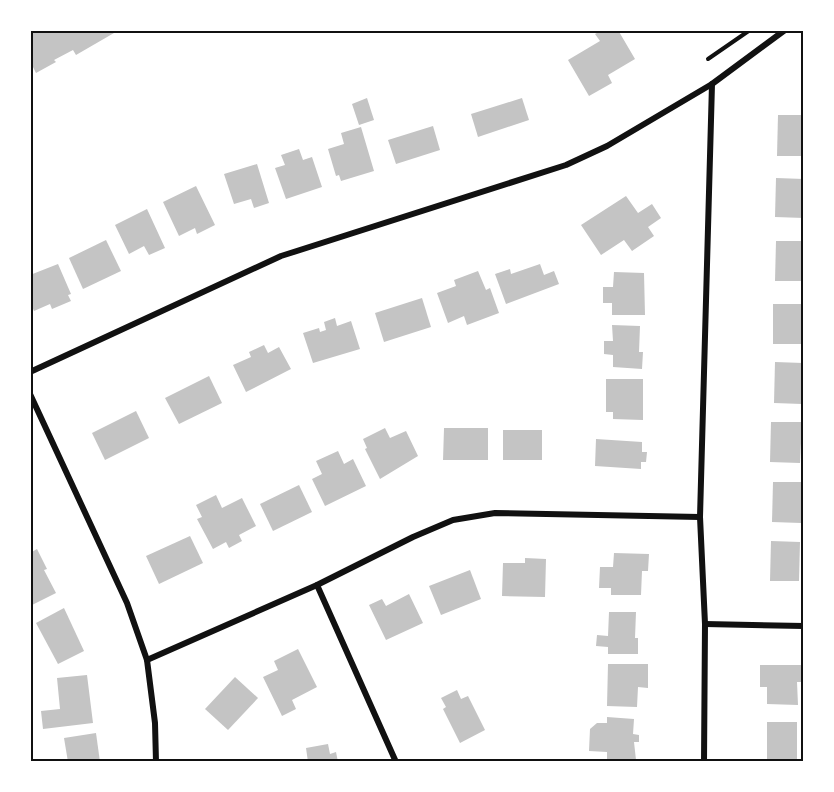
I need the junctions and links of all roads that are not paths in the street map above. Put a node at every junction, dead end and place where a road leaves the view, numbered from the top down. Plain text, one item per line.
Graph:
1 (785, 30) edge
2 (712, 84) junction
3 (30, 372) edge
4 (30, 394) edge
5 (700, 517) junction
6 (317, 585) junction
7 (705, 624) junction
8 (804, 626) edge
9 (147, 660) junction
10 (156, 762) edge
11 (396, 762) edge
12 (704, 762) edge

1 - 2 street
2 - 3 street
2 - 5 street
4 - 9 street
5 - 6 street
5 - 7 street
6 - 9 street
6 - 11 street
7 - 8 street
7 - 12 street
9 - 10 street

